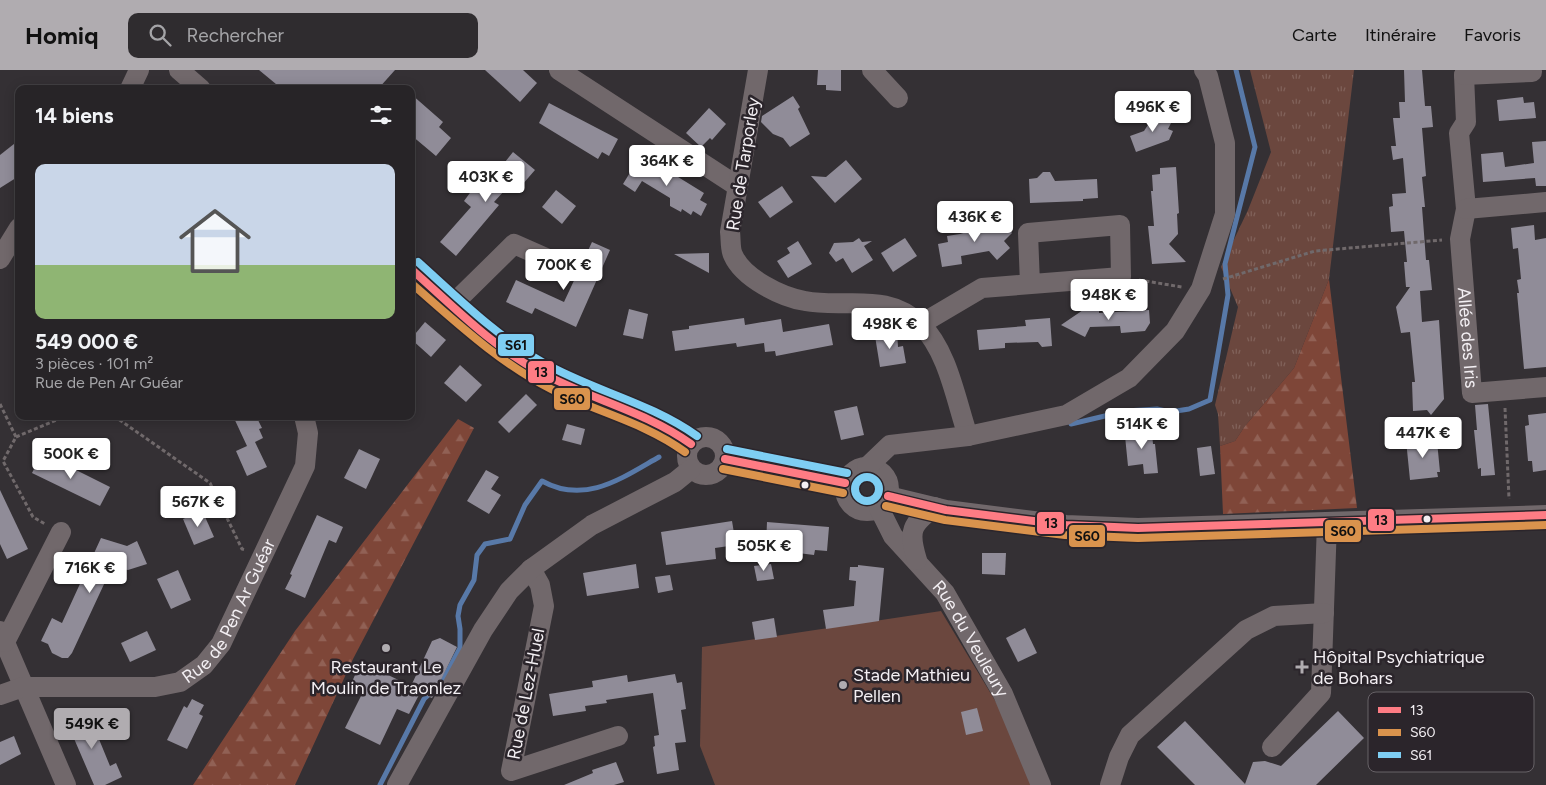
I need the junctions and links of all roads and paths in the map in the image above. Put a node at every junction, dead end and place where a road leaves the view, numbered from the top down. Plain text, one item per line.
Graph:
1 (139, 70) edge
2 (179, 70) edge
3 (758, 70) edge
4 (872, 70) edge
5 (1204, 70) edge
6 (1530, 70) edge
7 (564, 72) edge
8 (1467, 73) edge
9 (132, 85) edge
10 (197, 85) edge
11 (898, 98) dead end
12 (737, 186) junction
13 (1546, 202) edge
14 (1466, 209) junction
15 (13, 233) edge
16 (1460, 239) junction
17 (0, 259) edge
18 (556, 262) dead end
19 (415, 273) edge
20 (1121, 277) junction
21 (1223, 279) dead end
22 (1030, 284) junction
23 (1201, 290) junction
24 (452, 305) junction
25 (921, 324) junction
26 (1546, 387) edge
27 (1504, 390) junction
28 (0, 404) edge
29 (57, 420) edge
30 (120, 420) edge
31 (305, 420) edge
32 (968, 436) junction
33 (16, 438) junction
34 (691, 444) junction
35 (724, 459) junction
36 (867, 466) junction
37 (691, 469) junction
38 (844, 483) junction
39 (884, 502) junction
40 (935, 507) junction
41 (1546, 515) edge
42 (1510, 517) junction
43 (1326, 523) junction
44 (61, 532) joint
45 (262, 557) junction
46 (916, 560) junction
47 (531, 569) junction
48 (1324, 613) junction
49 (3, 636) edge
50 (23, 687) junction
51 (0, 695) edge
52 (618, 736) dead end
53 (1272, 747) dead end
54 (66, 785) edge
55 (397, 785) edge
56 (1041, 785) edge
57 (1110, 785) edge

1 - 9 street
2 - 10 street
3 - 12 street, Rue de Tarporley
4 - 11 street
5 - 23 street
6 - 8 street, Allée des Iris
7 - 12 street
8 - 14 street, Allée des Iris
12 - 25 street, Rue de Tarporley
13 - 14 street
14 - 16 street, Allée des Iris
15 - 17 street
16 - 21 path
16 - 27 street, Allée des Iris
18 - 24 street
19 - 24 street
20 - 22 street
20 - 22 street
20 - 23 path
22 - 25 street
23 - 32 street
24 - 34 street
25 - 32 street, Rue de Tarporley
26 - 27 street, Allée des Iris
27 - 42 path
28 - 33 path
29 - 33 path
30 - 45 path
31 - 45 street, Rue de Pen Ar Guéar
32 - 36 street
33 - 44 path
34 - 35 street
34 - 37 street
35 - 37 street
35 - 38 street
36 - 38 street
36 - 39 street
37 - 47 street
38 - 39 street
39 - 40 street
39 - 46 street, Rue du Veuleury
40 - 43 street
40 - 46 street
41 - 42 street
42 - 43 street
43 - 48 street
44 - 49 street
45 - 50 street, Rue de Pen Ar Guéar
46 - 56 street, Rue du Veuleury
47 - 52 street, Rue de Lez-Huel
47 - 55 street
48 - 53 street
48 - 57 street
49 - 50 street
50 - 51 street, Rue de Pen Ar Guéar
50 - 54 street

